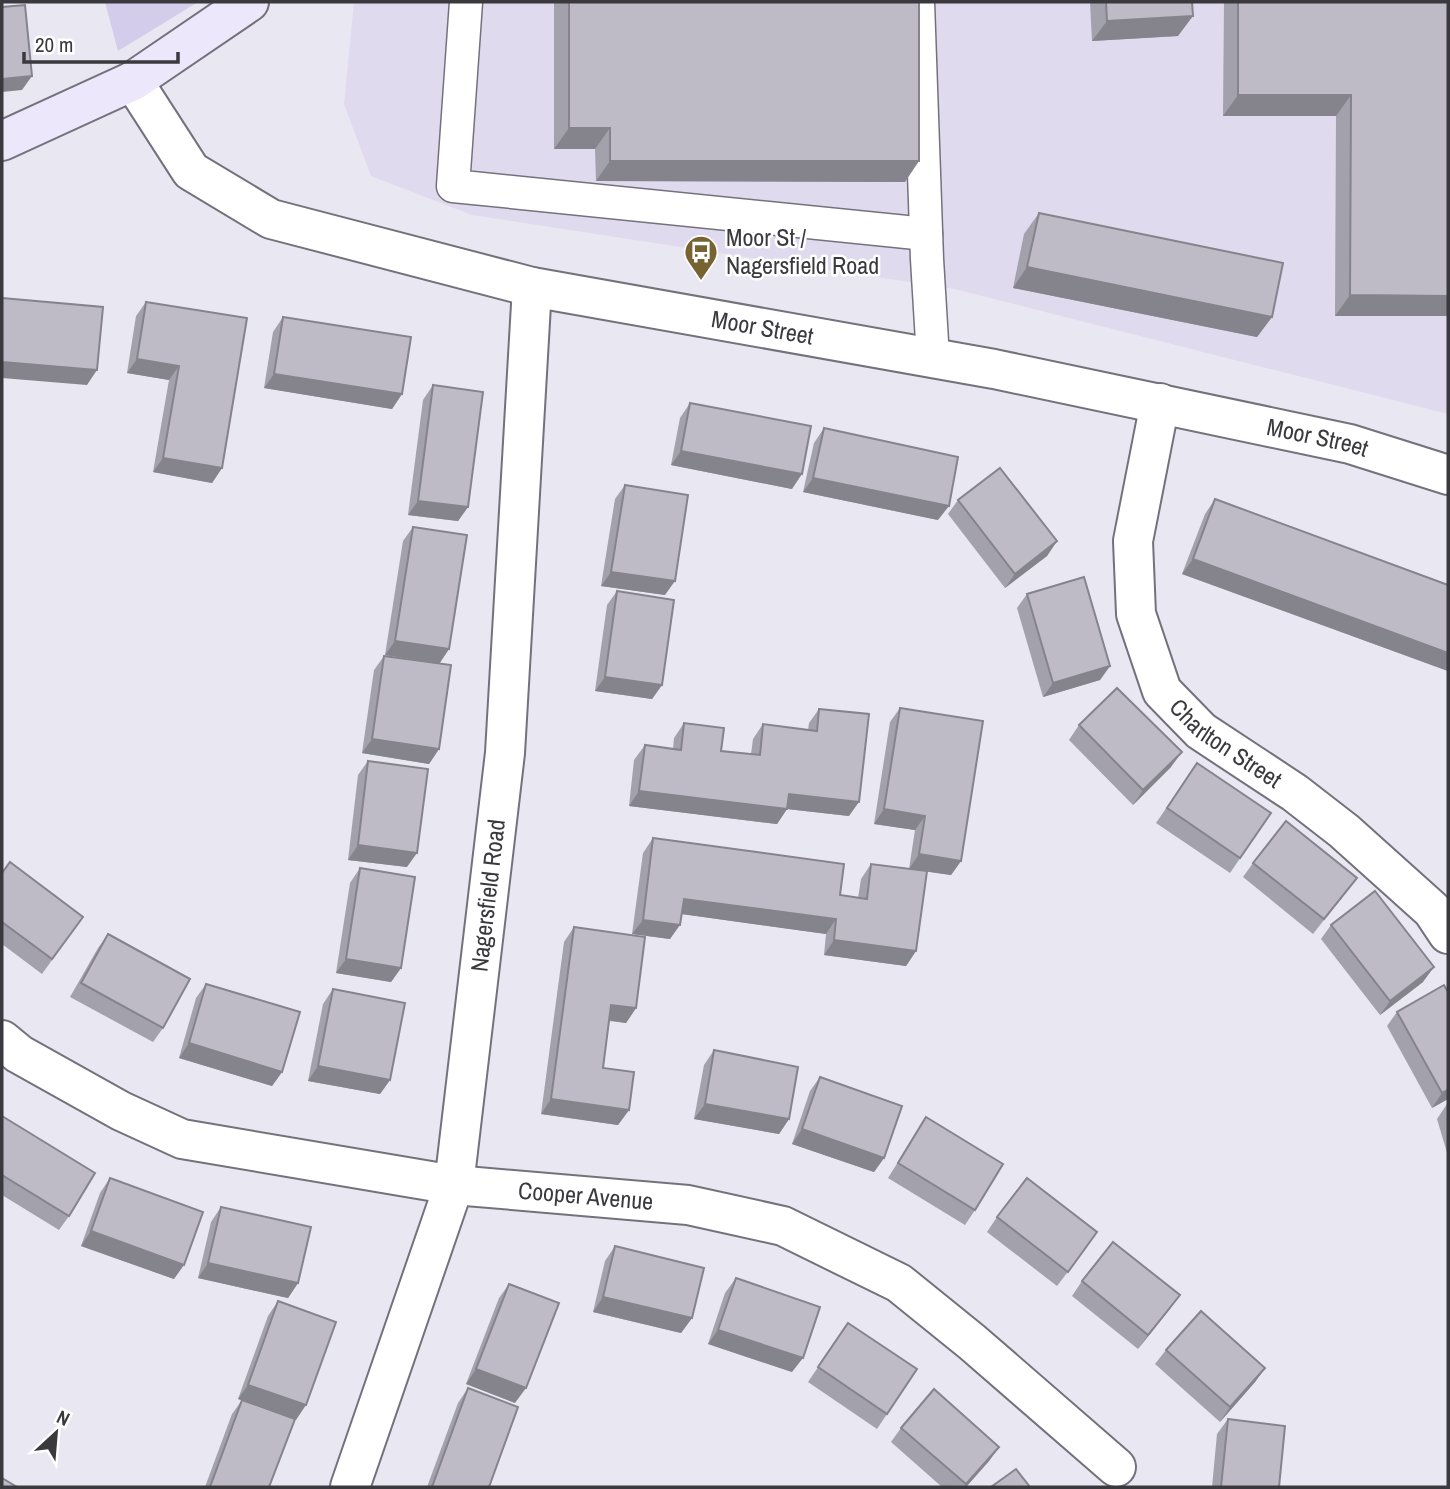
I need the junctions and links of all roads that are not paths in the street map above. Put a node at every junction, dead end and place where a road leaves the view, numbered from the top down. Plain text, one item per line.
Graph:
1 (249, 2) edge
2 (466, 2) edge
3 (918, 2) edge
4 (134, 81) junction
5 (2, 141) edge
6 (926, 234) junction
7 (531, 287) junction
8 (933, 358) junction
9 (1160, 403) junction
10 (1448, 475) edge
11 (1448, 934) edge
12 (2, 1040) edge
13 (454, 1185) junction
14 (1116, 1467) dead end
15 (350, 1487) edge

1 - 4 main road
2 - 6 lane
3 - 6 lane
4 - 5 main road
4 - 7 street, Moor Street
6 - 8 lane
7 - 8 street, Moor Street
7 - 13 street, Nagersfield Road
8 - 9 street, Moor Street
9 - 10 street, Moor Street
9 - 11 street, Charlton Street
12 - 13 street, Cooper Avenue
13 - 14 street, Cooper Avenue
13 - 15 street, Nagersfield Road

